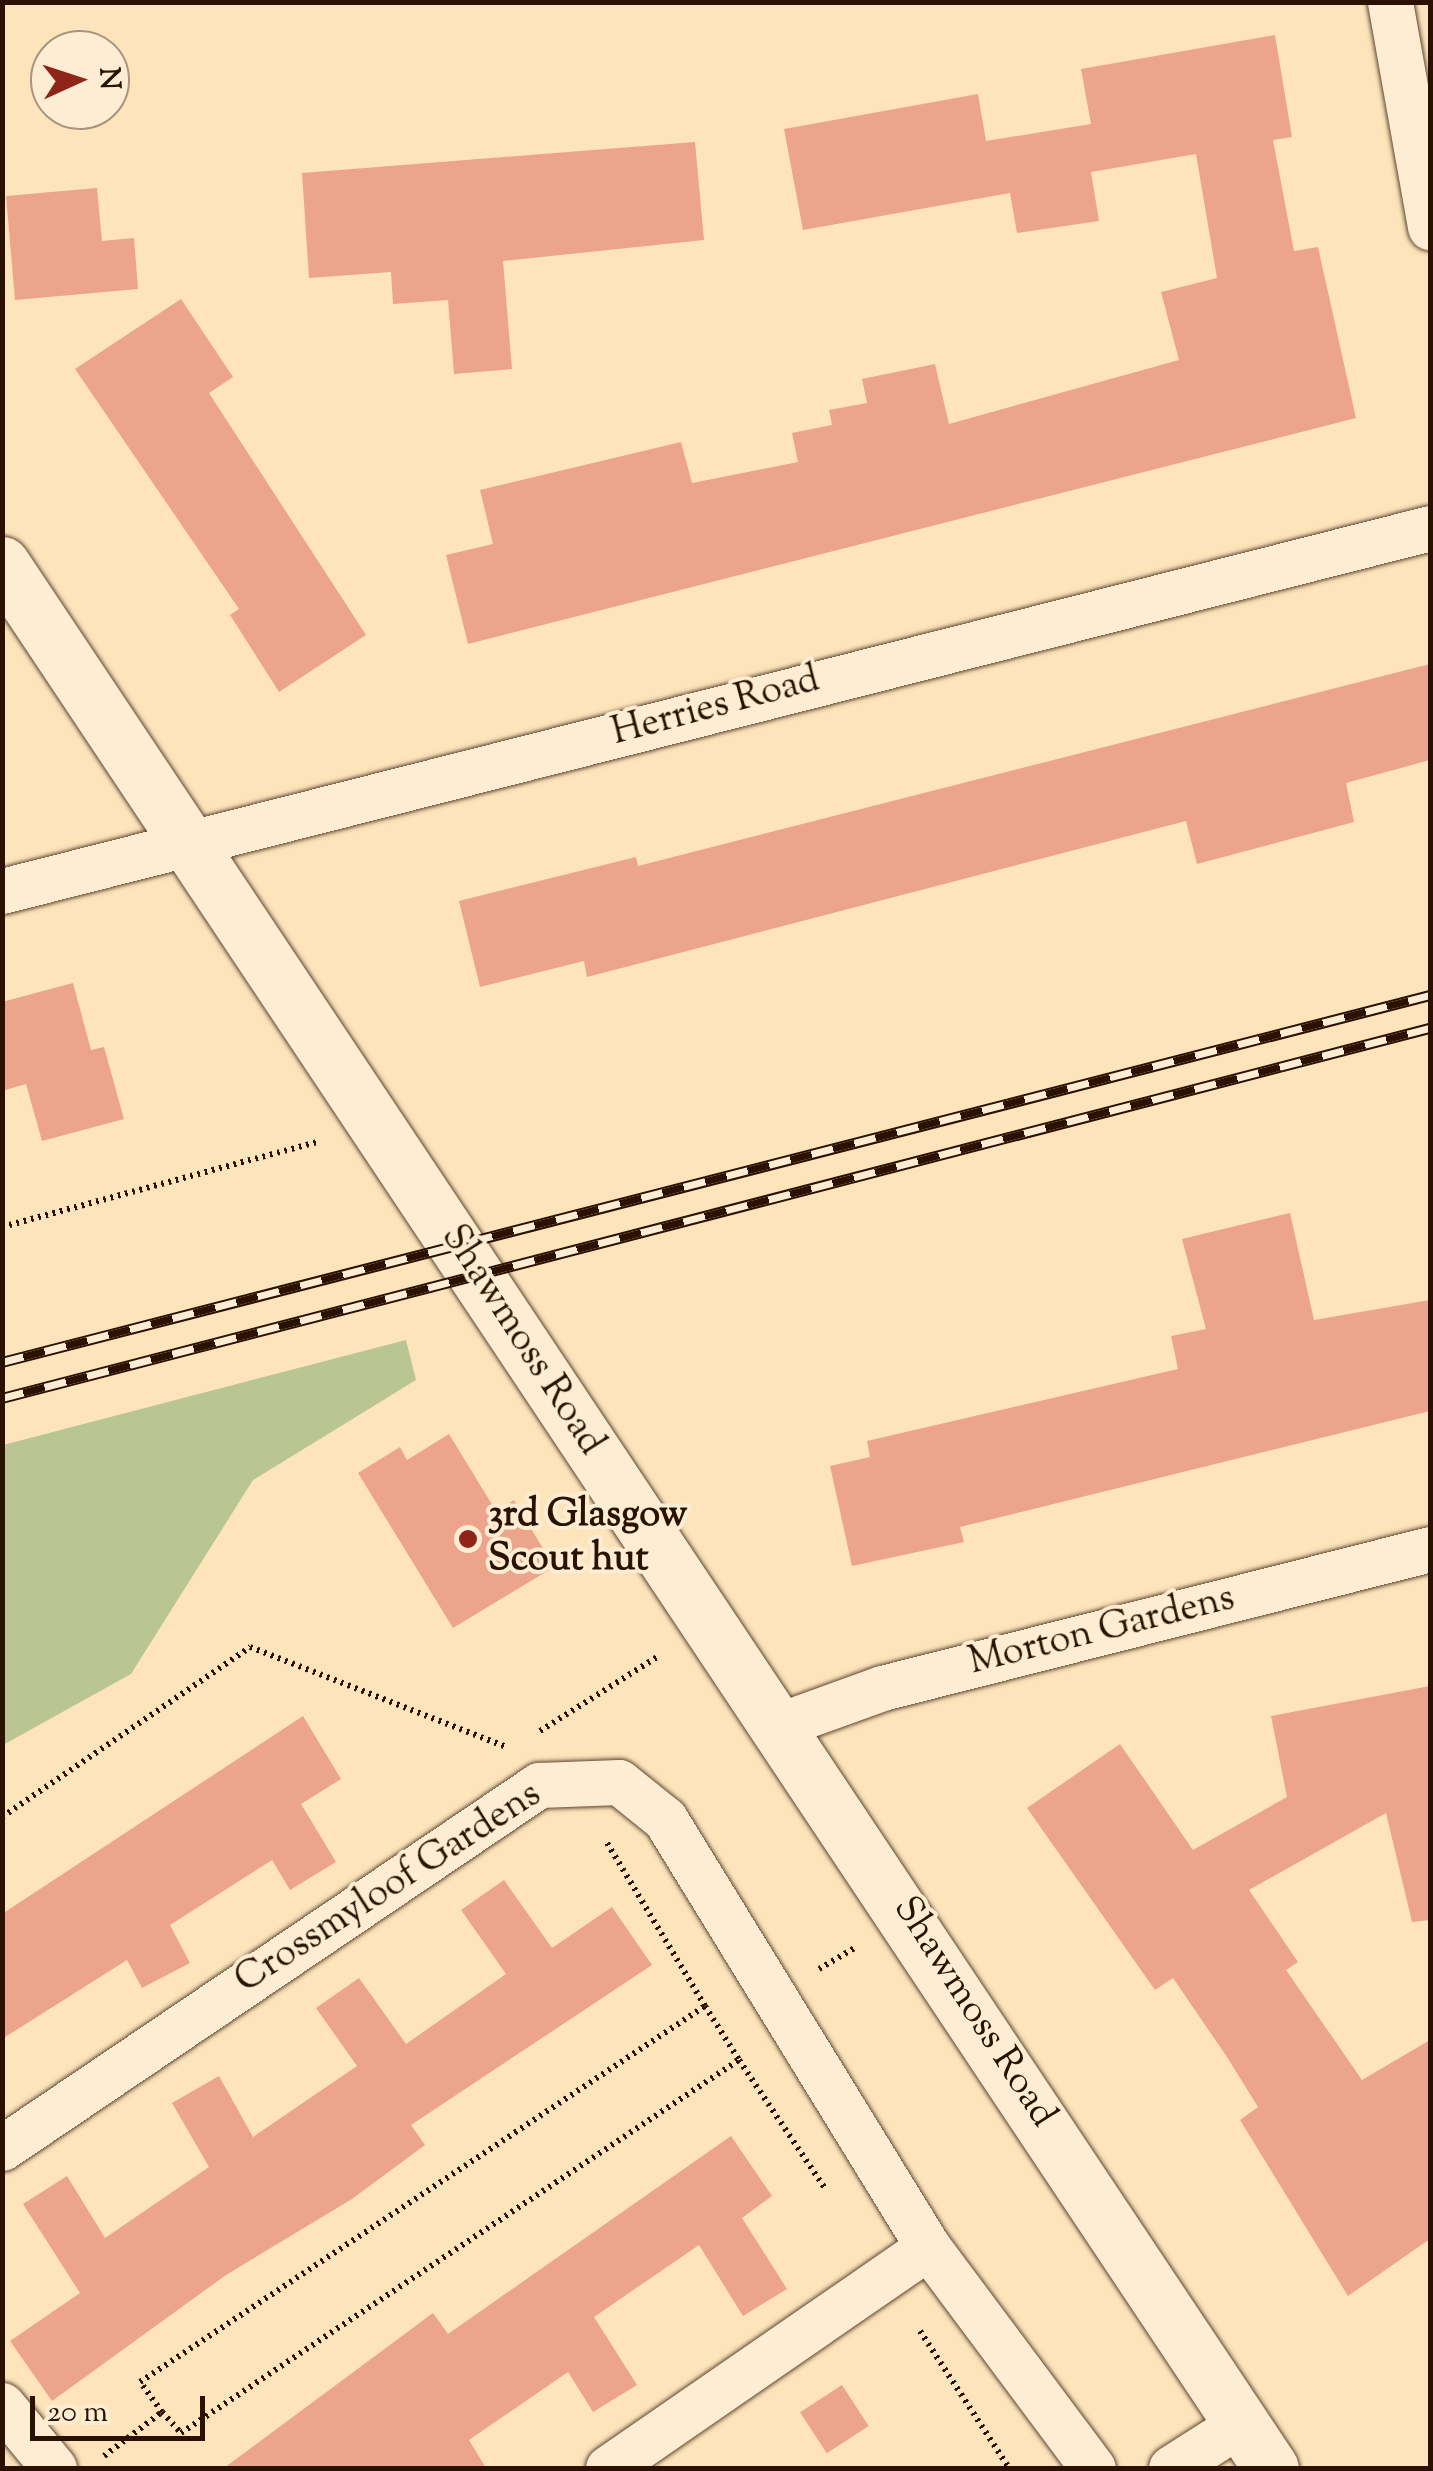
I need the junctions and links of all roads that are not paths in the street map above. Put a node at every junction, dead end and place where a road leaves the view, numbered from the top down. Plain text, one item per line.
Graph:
1 (1390, 2) edge
2 (1430, 227) edge
3 (1430, 528) edge
4 (2, 564) edge
5 (192, 846) junction
6 (2, 890) edge
7 (1430, 1549) edge
8 (776, 1726) junction
9 (2, 2148) edge
10 (928, 2247) junction
11 (2, 2405) edge
12 (1240, 2424) junction
13 (54, 2468) edge
14 (608, 2468) edge
15 (1093, 2468) edge
16 (1171, 2468) edge
17 (1271, 2468) edge

1 - 2 street
3 - 5 street, Herries Road
4 - 5 street, Shawmoss Road
5 - 6 street, Herries Road
5 - 8 street, Shawmoss Road
7 - 8 street, Morton Gardens
8 - 12 street, Shawmoss Road
9 - 10 street, Crossmyloof Gardens
10 - 14 street
10 - 15 street, Crossmyloof Gardens
11 - 13 street
12 - 16 street
12 - 17 street, Shawmoss Road

